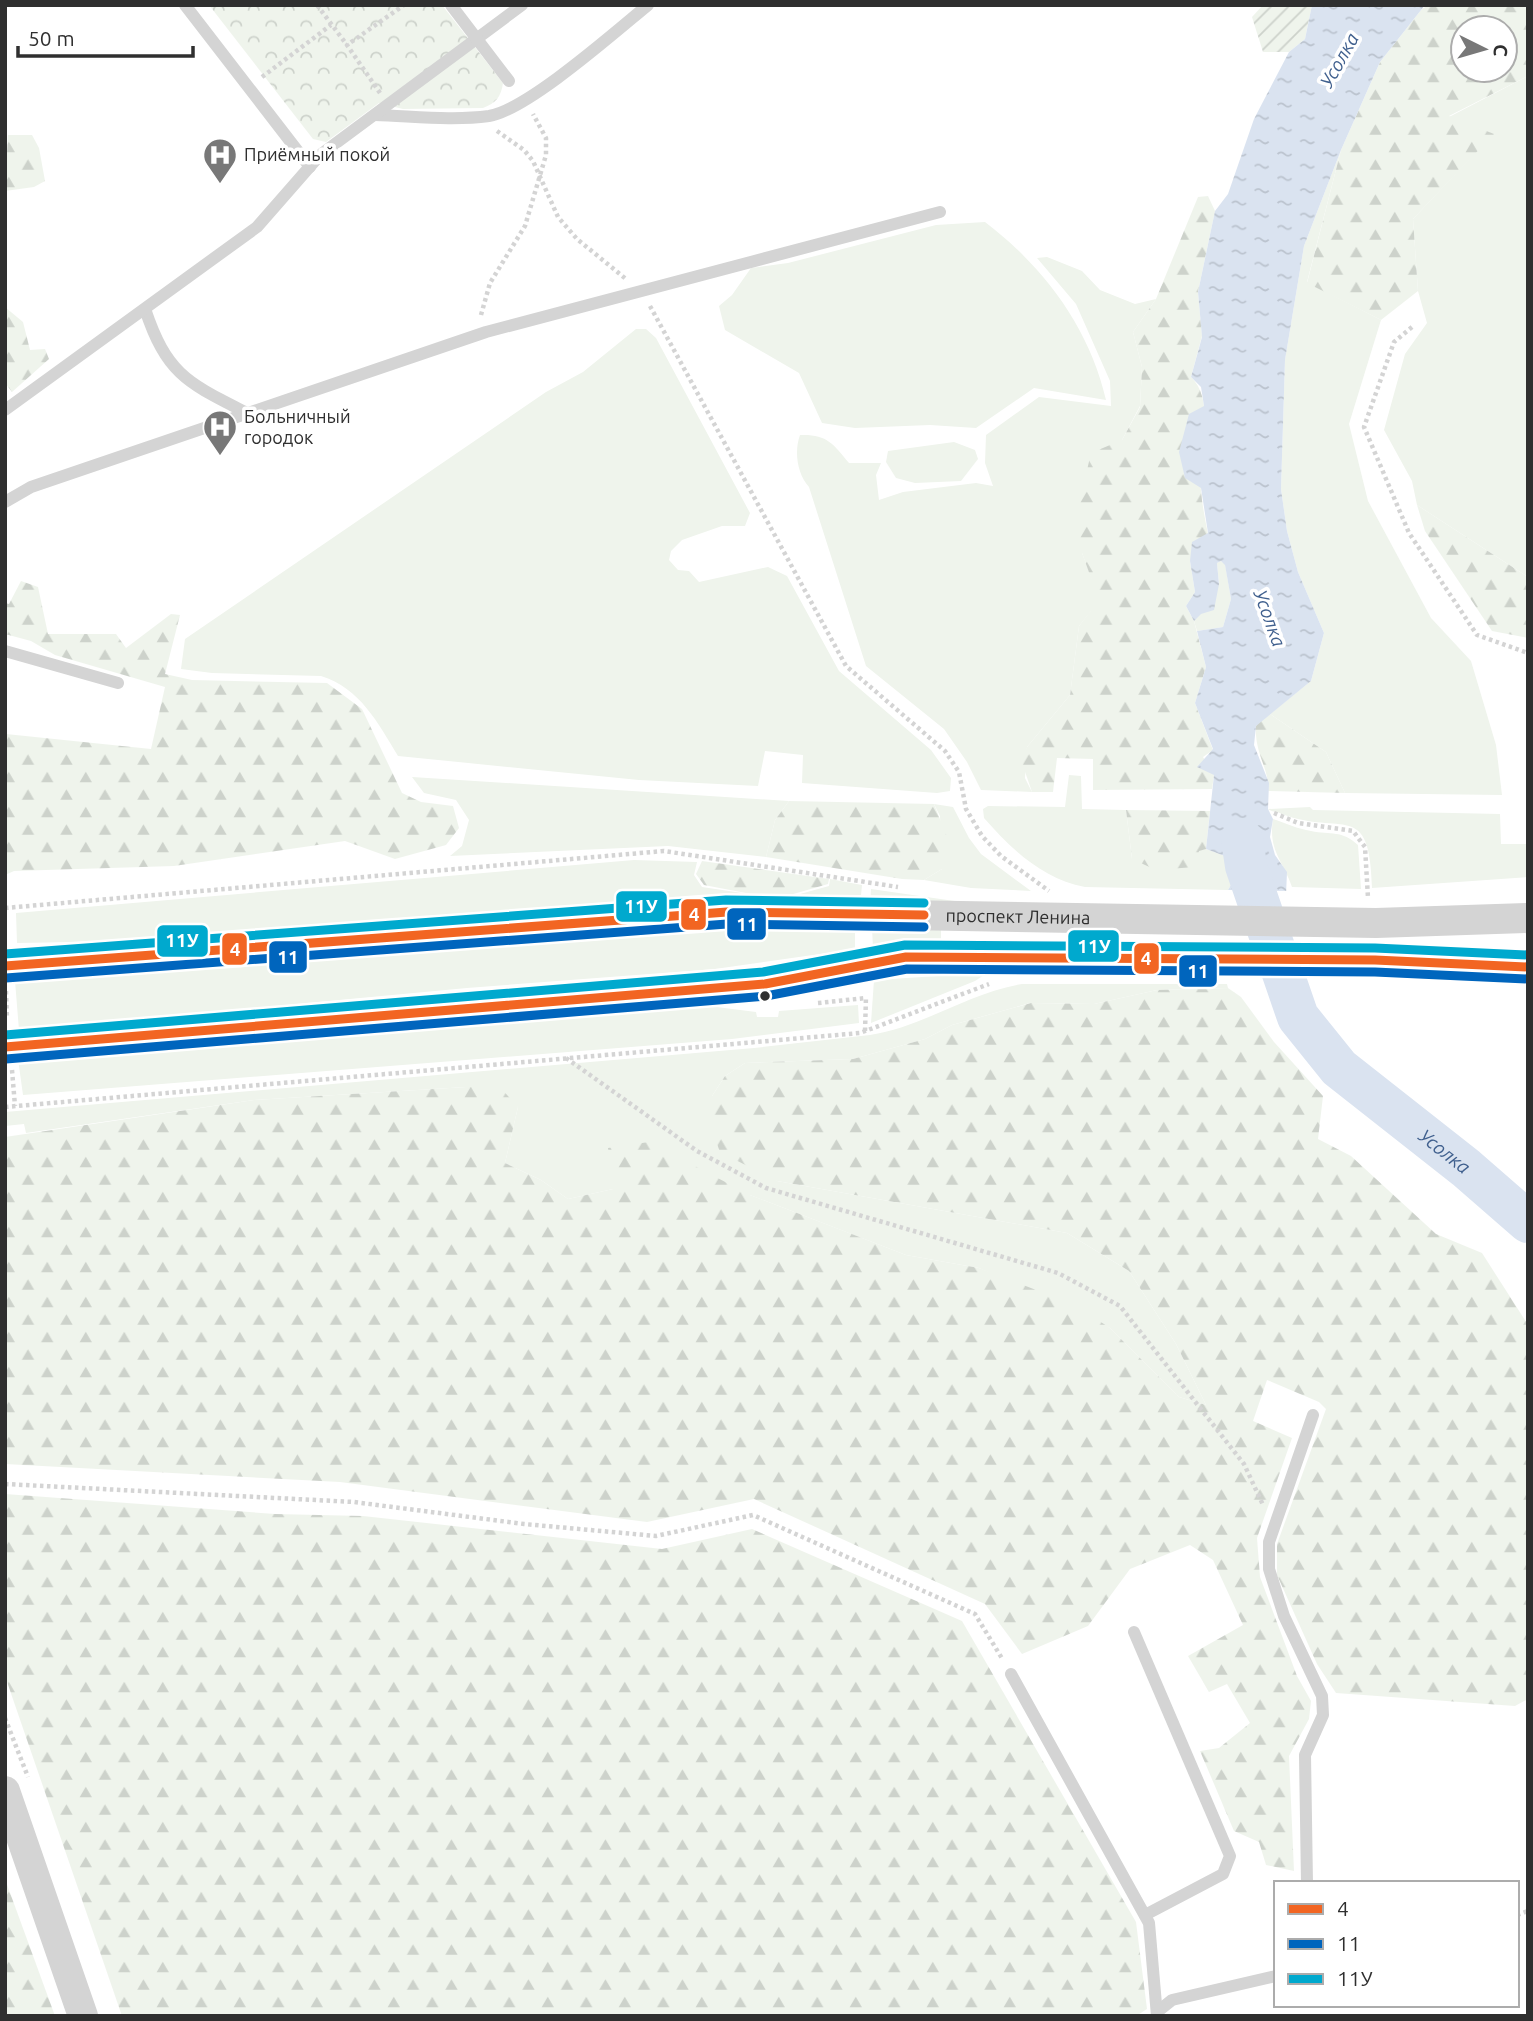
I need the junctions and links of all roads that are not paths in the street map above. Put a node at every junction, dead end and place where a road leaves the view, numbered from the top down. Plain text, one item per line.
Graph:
1 (185, 5) edge
2 (451, 5) edge
3 (522, 5) edge
4 (648, 5) edge
5 (523, 100) junction
6 (375, 115) junction
7 (310, 167) junction
8 (940, 212) dead end
9 (145, 309) junction
10 (5, 411) edge
11 (247, 413) junction
12 (5, 502) edge
13 (5, 651) edge
14 (118, 683) dead end
15 (1528, 918) edge
16 (5, 966) edge
17 (1528, 967) edge
18 (8, 1045) edge
19 (1313, 1415) dead end
20 (1133, 1632) dead end
21 (1011, 1674) road end
22 (5, 1791) edge
23 (1307, 1881) edge
24 (1145, 1915) junction
25 (1274, 1976) edge
26 (1157, 2014) edge
27 (83, 2016) edge

1 - 7 lane
2 - 5 lane, bridge
3 - 6 lane
4 - 5 lane
5 - 6 lane
6 - 7 lane
7 - 9 lane
8 - 11 lane
9 - 10 lane
9 - 11 lane
11 - 12 lane
13 - 14 lane
15 - 16 street, проспект Ленина
17 - 18 street
19 - 23 lane
20 - 24 lane
21 - 24 lane
22 - 27 street
24 - 26 lane
25 - 26 lane

